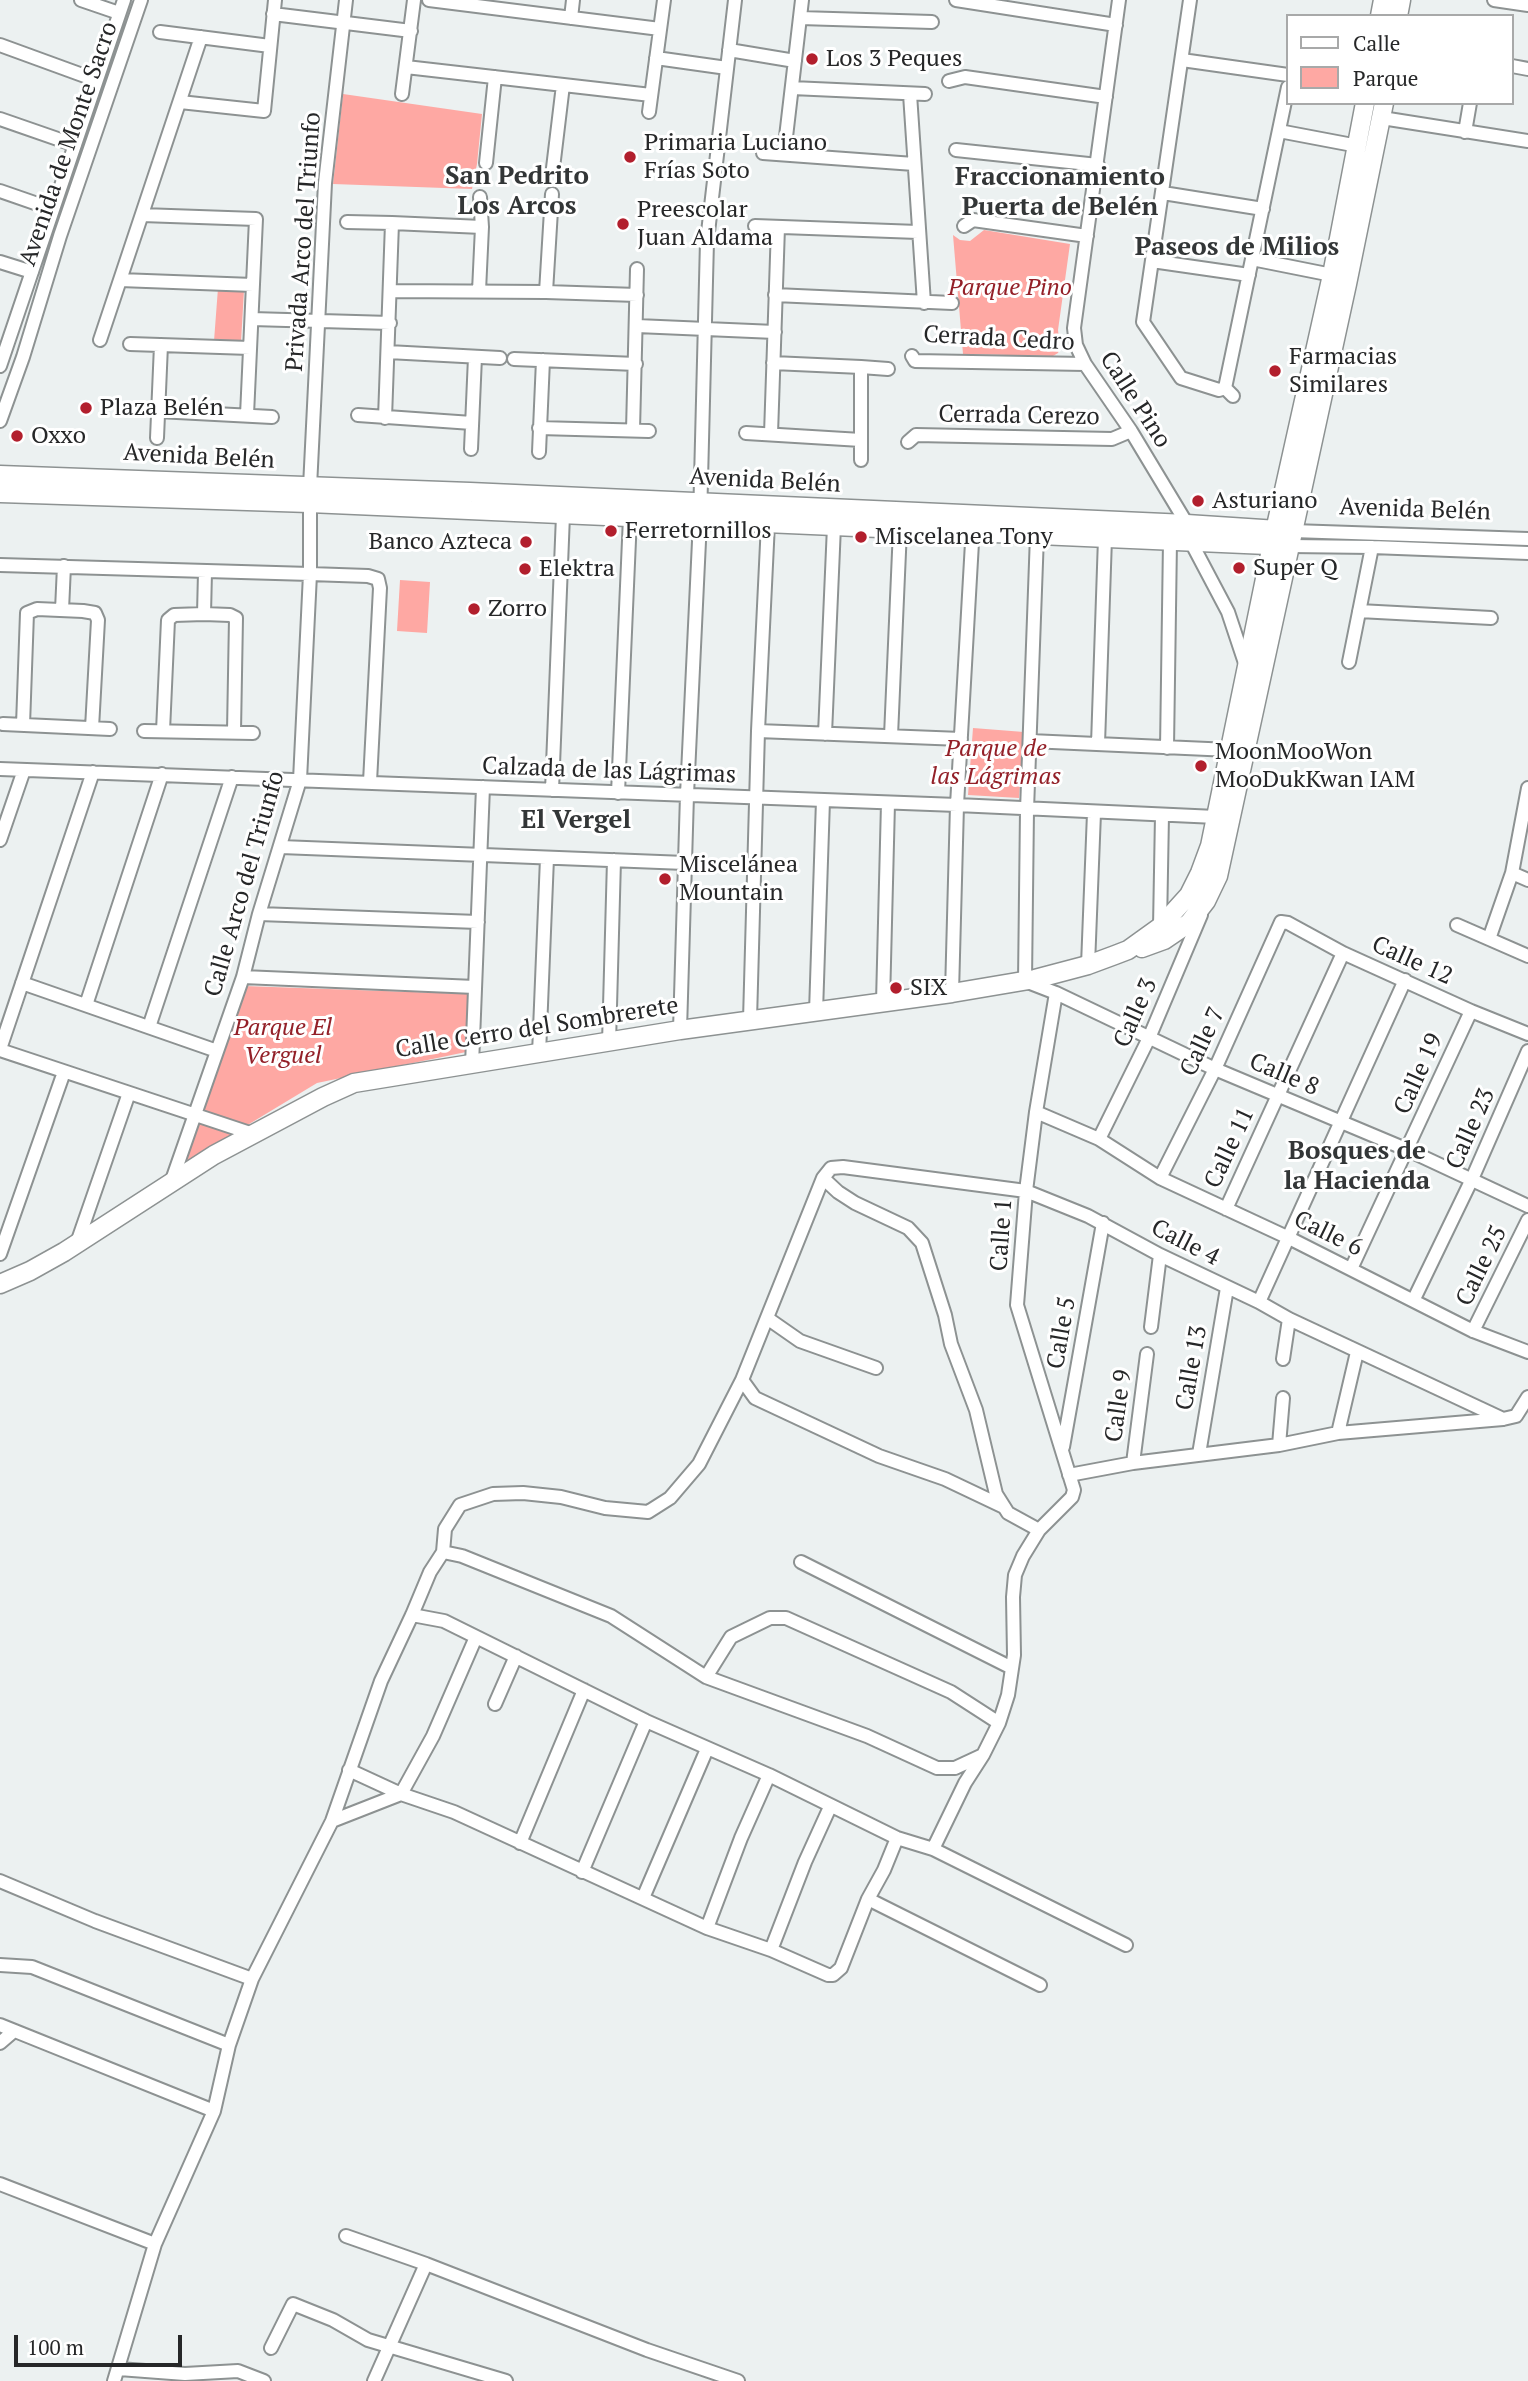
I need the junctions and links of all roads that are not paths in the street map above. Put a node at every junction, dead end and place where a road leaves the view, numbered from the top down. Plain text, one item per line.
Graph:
1 (81, 0) edge
2 (124, 0) edge
3 (141, 0) edge
4 (275, 0) edge
5 (346, 0) edge
6 (414, 0) edge
7 (429, 0) edge
8 (573, 0) edge
9 (664, 0) edge
10 (735, 0) edge
11 (803, 0) edge
12 (956, 0) edge
13 (1119, 0) edge
14 (1190, 0) edge
15 (1494, 0) edge
16 (504, 5) edge
17 (1528, 5) edge
18 (119, 13) junction
19 (273, 14) junction
20 (571, 18) junction
21 (800, 18) junction
22 (343, 22) junction
23 (932, 22) dead end
24 (1116, 25) junction
25 (660, 29) junction
26 (411, 31) junction
27 (160, 32) dead end
28 (201, 37) junction
29 (0, 45) edge
30 (270, 46) junction
31 (729, 50) junction
32 (656, 58) junction
33 (1182, 60) junction
34 (795, 61) junction
35 (406, 68) junction
36 (727, 68) junction
37 (1286, 75) edge
38 (495, 77) junction
39 (96, 80) junction
40 (949, 82) dead end
41 (563, 85) junction
42 (793, 88) junction
43 (402, 94) dead end
44 (910, 94) junction
45 (925, 94) dead end
46 (651, 95) junction
47 (1106, 97) junction
48 (1286, 97) edge
49 (180, 102) junction
50 (1365, 105) edge
51 (1469, 105) edge
52 (1383, 111) edge
53 (649, 112) dead end
54 (0, 118) edge
55 (1279, 131) junction
56 (1465, 132) junction
57 (1528, 141) edge
58 (75, 145) junction
59 (1358, 146) junction
60 (956, 150) dead end
61 (763, 153) dead end
62 (784, 154) junction
63 (486, 163) dead end
64 (914, 164) junction
65 (1098, 165) junction
66 (554, 168) dead end
67 (0, 191) edge
68 (1163, 193) junction
69 (552, 194) dead end
70 (480, 197) dead end
71 (52, 209) junction
72 (1263, 209) junction
73 (142, 215) junction
74 (347, 222) dead end
75 (392, 223) junction
76 (755, 226) dead end
77 (964, 226) dead end
78 (482, 227) junction
79 (778, 227) junction
80 (918, 232) junction
81 (1087, 236) junction
82 (1252, 259) junction
83 (1152, 261) junction
84 (0, 262) edge
85 (637, 269) dead end
86 (32, 272) junction
87 (1249, 275) junction
88 (1332, 275) junction
89 (120, 280) junction
90 (253, 285) junction
91 (390, 291) junction
92 (479, 291) junction
93 (546, 292) junction
94 (637, 295) junction
95 (775, 295) junction
96 (924, 303) junction
97 (952, 303) dead end
98 (251, 319) junction
99 (318, 320) junction
100 (390, 323) junction
101 (637, 326) junction
102 (705, 330) junction
103 (775, 332) junction
104 (4, 340) edge
105 (100, 340) dead end
106 (130, 344) dead end
107 (161, 345) junction
108 (250, 348) junction
109 (388, 352) junction
110 (912, 356) dead end
111 (475, 357) junction
112 (500, 358) dead end
113 (514, 359) dead end
114 (543, 360) junction
115 (773, 363) junction
116 (636, 364) junction
117 (1085, 364) junction
118 (0, 366) edge
119 (861, 367) junction
120 (888, 369) dead end
121 (158, 411) junction
122 (247, 415) junction
123 (358, 415) dead end
124 (272, 417) dead end
125 (385, 418) junction
126 (0, 421) edge
127 (472, 423) junction
128 (539, 428) junction
129 (633, 430) junction
130 (649, 431) dead end
131 (1131, 431) junction
132 (746, 433) dead end
133 (771, 435) junction
134 (157, 438) dead end
135 (861, 440) junction
136 (908, 442) dead end
137 (471, 449) dead end
138 (539, 452) dead end
139 (861, 460) dead end
140 (0, 475) edge
141 (0, 493) edge
142 (310, 495) junction
143 (700, 512) junction
144 (563, 514) junction
145 (630, 517) junction
146 (768, 523) junction
147 (973, 524) junction
148 (834, 526) junction
149 (900, 529) junction
150 (1189, 533) junction
151 (1037, 535) junction
152 (1105, 538) junction
153 (1283, 538) junction
154 (1528, 539) edge
155 (1170, 541) junction
156 (1372, 547) junction
157 (1528, 553) edge
158 (0, 565) edge
159 (64, 566) junction
160 (205, 572) junction
161 (310, 574) junction
162 (62, 610) junction
163 (1359, 611) junction
164 (204, 614) junction
165 (1491, 618) dead end
166 (1349, 662) dead end
167 (1248, 671) junction
168 (3, 724) dead end
169 (23, 725) junction
170 (92, 728) junction
171 (110, 729) dead end
172 (144, 731) dead end
173 (163, 731) junction
174 (758, 731) junction
175 (234, 732) junction
176 (253, 733) dead end
177 (825, 734) junction
178 (891, 736) junction
179 (961, 739) junction
180 (1030, 741) junction
181 (1098, 744) junction
182 (1167, 748) junction
183 (1230, 750) junction
184 (0, 769) edge
185 (24, 769) junction
186 (93, 772) junction
187 (162, 774) junction
188 (232, 777) junction
189 (300, 780) junction
190 (370, 782) junction
191 (483, 787) junction
192 (552, 790) junction
193 (618, 793) junction
194 (687, 795) junction
195 (1527, 795) edge
196 (756, 798) junction
197 (823, 800) junction
198 (888, 803) junction
199 (957, 805) junction
200 (1027, 810) junction
201 (1094, 813) junction
202 (1161, 815) junction
203 (1216, 817) junction
204 (0, 840) edge
205 (281, 847) junction
206 (480, 855) junction
207 (547, 858) junction
208 (614, 860) junction
209 (685, 863) junction
210 (1512, 873) junction
211 (1528, 880) edge
212 (1206, 901) junction
213 (259, 914) junction
214 (478, 922) junction
215 (1280, 922) joint
216 (1457, 925) dead end
217 (1160, 927) junction
218 (1489, 939) junction
219 (1128, 950) junction
220 (1343, 953) junction
221 (1528, 956) edge
222 (1088, 965) junction
223 (243, 977) junction
224 (1025, 981) junction
225 (1405, 981) junction
226 (22, 983) junction
227 (475, 987) junction
228 (952, 993) junction
229 (1056, 993) junction
230 (883, 1002) junction
231 (86, 1005) junction
232 (1471, 1011) junction
233 (816, 1012) junction
234 (750, 1020) junction
235 (149, 1027) junction
236 (680, 1030) junction
237 (1528, 1034) edge
238 (1149, 1038) junction
239 (609, 1043) junction
240 (0, 1049) edge
241 (217, 1051) junction
242 (1528, 1051) edge
243 (539, 1054) junction
244 (472, 1065) junction
245 (1214, 1069) junction
246 (64, 1072) junction
247 (129, 1093) junction
248 (1278, 1095) junction
249 (1036, 1112) junction
250 (195, 1116) junction
251 (1342, 1123) junction
252 (253, 1134) junction
253 (1099, 1139) junction
254 (1408, 1150) junction
255 (827, 1173) junction
256 (1160, 1178) junction
257 (1472, 1179) junction
258 (171, 1183) junction
259 (1026, 1191) junction
260 (1528, 1206) edge
261 (1226, 1209) junction
262 (1528, 1220) edge
263 (1103, 1223) junction
264 (1289, 1238) junction
265 (77, 1243) junction
266 (0, 1254) edge
267 (1160, 1255) junction
268 (1351, 1269) junction
269 (0, 1284) edge
270 (1227, 1288) junction
271 (1414, 1300) junction
272 (1259, 1302) junction
273 (767, 1318) junction
274 (1289, 1319) junction
275 (1151, 1327) dead end
276 (1473, 1331) junction
277 (1357, 1352) junction
278 (1528, 1352) edge
279 (1147, 1354) dead end
280 (1283, 1359) dead end
281 (876, 1368) dead end
282 (742, 1380) junction
283 (1528, 1397) edge
284 (1283, 1398) dead end
285 (1503, 1419) junction
286 (1338, 1433) junction
287 (1279, 1445) junction
288 (1062, 1450) junction
289 (1199, 1454) junction
290 (1133, 1462) junction
291 (1069, 1475) junction
292 (1004, 1507) junction
293 (1039, 1530) junction
294 (443, 1552) junction
295 (801, 1562) dead end
296 (412, 1615) junction
297 (476, 1637) junction
298 (516, 1656) junction
299 (1012, 1668) junction
300 (706, 1677) junction
301 (584, 1690) junction
302 (495, 1704) dead end
303 (646, 1721) junction
304 (999, 1723) junction
305 (708, 1749) junction
306 (984, 1755) junction
307 (349, 1770) junction
308 (769, 1775) junction
309 (401, 1794) junction
310 (830, 1807) junction
311 (332, 1821) junction
312 (897, 1838) junction
313 (520, 1843) junction
314 (933, 1849) junction
315 (582, 1872) junction
316 (0, 1881) edge
317 (643, 1898) junction
318 (868, 1899) junction
319 (707, 1928) junction
320 (1126, 1945) dead end
321 (771, 1950) junction
322 (0, 1965) edge
323 (252, 1979) junction
324 (1040, 1985) dead end
325 (0, 2025) edge
326 (14, 2031) junction
327 (0, 2043) edge
328 (229, 2045) junction
329 (214, 2111) junction
330 (0, 2184) edge
331 (346, 2236) dead end
332 (155, 2244) junction
333 (426, 2264) junction
334 (390, 2345) junction
335 (271, 2348) dead end
336 (116, 2375) edge
337 (137, 2381) edge
338 (264, 2381) edge
339 (374, 2381) edge
340 (506, 2381) edge
341 (738, 2381) edge

1 - 18 street
2 - 18 street, Avenida de Monte Sacro
3 - 126 street, Avenida de Monte Sacro
4 - 19 street
5 - 22 street, Privada Arco del Triunfo
6 - 26 street
7 - 16 street
8 - 20 street
9 - 25 street
10 - 31 street
11 - 21 street
12 - 24 street
13 - 24 street, Calle Pino
14 - 33 street
15 - 17 street
16 - 20 street
18 - 39 street, Avenida de Monte Sacro
19 - 22 street
19 - 30 street
20 - 25 street
21 - 23 street
21 - 34 street
22 - 26 street
22 - 99 street, Privada Arco del Triunfo
24 - 47 street, Calle Pino
25 - 32 street
26 - 35 street
27 - 28 street
28 - 30 street
28 - 49 street
29 - 39 street
30 - 49 street
31 - 34 street
31 - 36 street
32 - 36 street
32 - 46 street
33 - 37 street
33 - 68 street
34 - 42 street
35 - 38 street
35 - 43 street
36 - 102 street
38 - 41 street
38 - 63 street
39 - 58 street, Avenida de Monte Sacro
40 - 47 street
41 - 46 street
41 - 66 street
42 - 44 street
42 - 62 street
44 - 45 street
44 - 64 street
46 - 53 street
47 - 65 street, Calle Pino
48 - 55 street
49 - 73 street
50 - 59 main road, Calle Cerro del Sombrerete
51 - 56 street
52 - 56 street
52 - 153 main road, Calle Cerro del Sombrerete
54 - 58 street
55 - 59 street
55 - 72 street
56 - 57 street
58 - 71 street, Avenida de Monte Sacro
59 - 88 main road, Calle Cerro del Sombrerete
60 - 65 street
61 - 62 street
62 - 64 street
64 - 80 street
65 - 81 street, Calle Pino
67 - 71 street
68 - 72 street
68 - 83 street
69 - 93 street
70 - 78 street
71 - 86 street, Avenida de Monte Sacro
72 - 82 street
73 - 89 street
73 - 90 street
74 - 75 street
75 - 78 street
75 - 91 street
76 - 79 street
77 - 81 street
78 - 92 street
79 - 80 street
79 - 95 street
80 - 96 street
81 - 117 street, Calle Pino
82 - 87 street
82 - 88 street
83 - 87 street
83 - 87 street
84 - 86 street
85 - 94 street
86 - 104 street, Avenida de Monte Sacro
88 - 153 main road, Calle Cerro del Sombrerete
89 - 90 street
89 - 105 street
90 - 98 street
91 - 92 street
91 - 100 street
92 - 93 street
93 - 94 street
94 - 101 street
95 - 96 street
95 - 103 street
96 - 97 street
98 - 99 street
98 - 108 street
99 - 100 street
99 - 142 street, Privada Arco del Triunfo
100 - 109 street
101 - 102 street
101 - 116 street
102 - 103 street
102 - 143 street
103 - 115 street
104 - 118 street, Avenida de Monte Sacro
106 - 107 street
107 - 108 street
107 - 121 street
108 - 122 street
109 - 111 street
109 - 125 street
110 - 117 street, Cerrada Cedro
111 - 112 street
111 - 127 street
113 - 114 street
114 - 116 street
114 - 128 street
115 - 119 street
115 - 133 street
116 - 129 street
117 - 131 street, Calle Pino
119 - 120 street
119 - 135 street
121 - 122 street
121 - 134 street
122 - 124 street
123 - 125 street
125 - 127 street
127 - 137 street
128 - 129 street
128 - 138 street
129 - 130 street
131 - 136 street, Cerrada Cerezo
131 - 150 street, Calle Pino
132 - 133 street
133 - 135 street
135 - 139 street
140 - 142 main road, Avenida Belén
141 - 142 main road, Avenida Belén
142 - 143 main road, Avenida Belén
142 - 144 main road, Avenida Belén
142 - 161 street, Calle Arco del Triunfo
143 - 145 main road, Avenida Belén
143 - 146 main road, Avenida Belén
143 - 147 main road, Avenida Belén
143 - 194 street
144 - 145 main road, Avenida Belén
144 - 192 street
145 - 193 street
146 - 148 main road, Avenida Belén
146 - 174 street
147 - 149 main road, Avenida Belén
147 - 150 main road, Avenida Belén
147 - 151 main road, Avenida Belén
147 - 179 street
148 - 149 main road, Avenida Belén
148 - 177 street
149 - 178 street
150 - 153 main road, Avenida Belén
150 - 155 main road, Avenida Belén
150 - 167 street, Calle Pino
151 - 152 main road, Avenida Belén
151 - 180 street
152 - 155 main road, Avenida Belén
152 - 181 street
153 - 154 street, Avenida Belén
153 - 156 street, Avenida Belén
153 - 167 main road, Calle Cerro del Sombrerete
153 - 212 main road, Calle Cerro del Sombrerete
155 - 182 street
156 - 157 street, Avenida Belén
156 - 163 street
158 - 159 street
159 - 160 street
159 - 162 street
160 - 161 street
160 - 164 street
161 - 189 street, Calle Arco del Triunfo
161 - 190 street
162 - 169 street
162 - 170 street
163 - 165 street
163 - 166 street
164 - 173 street
164 - 175 street
167 - 183 main road, Calle Cerro del Sombrerete
168 - 169 street
169 - 170 street
170 - 171 street
172 - 173 street
173 - 175 street
174 - 177 street
174 - 196 street
175 - 176 street
177 - 178 street
178 - 179 street
179 - 199 street
180 - 181 street
180 - 200 street
181 - 182 street
182 - 183 street
183 - 203 main road, Calle Cerro del Sombrerete
184 - 185 street, Calzada de las Lágrimas
185 - 186 street, Calzada de las Lágrimas
185 - 204 street
186 - 187 street, Calzada de las Lágrimas
186 - 226 street
187 - 188 street, Calzada de las Lágrimas
187 - 231 street
188 - 189 street, Calzada de las Lágrimas
188 - 235 street
189 - 190 street, Calzada de las Lágrimas
189 - 205 street, Calle Arco del Triunfo
190 - 191 street, Calzada de las Lágrimas
191 - 192 street, Calzada de las Lágrimas
191 - 206 street
192 - 193 street, Calzada de las Lágrimas
193 - 194 street, Calzada de las Lágrimas
194 - 196 street, Calzada de las Lágrimas
194 - 209 street
195 - 210 street
196 - 197 street, Calzada de las Lágrimas
196 - 234 street
197 - 198 street, Calzada de las Lágrimas
197 - 233 street
198 - 199 street, Calzada de las Lágrimas
198 - 230 street
199 - 200 street, Calzada de las Lágrimas
199 - 228 street
200 - 201 street, Calzada de las Lágrimas
200 - 224 street
201 - 202 street, Calzada de las Lágrimas
201 - 222 street
202 - 203 street, Calzada de las Lágrimas
202 - 217 street
203 - 217 main road, Calle Cerro del Sombrerete
205 - 206 street
205 - 213 street, Calle Arco del Triunfo
206 - 207 street
206 - 214 street
207 - 208 street
207 - 243 street
208 - 209 street
208 - 239 street
209 - 236 street
210 - 211 street
210 - 218 street
212 - 219 main road, Calle Cerro del Sombrerete
212 - 238 street, Calle 3
213 - 214 street
213 - 223 street, Calle Arco del Triunfo
214 - 227 street
215 - 220 street, Calle 12
215 - 245 street, Calle 7
216 - 218 street
217 - 219 main road, Calle Cerro del Sombrerete
218 - 221 street
219 - 222 main road, Calle Cerro del Sombrerete
220 - 225 street, Calle 12
220 - 248 street, Calle 11
222 - 224 main road, Calle Cerro del Sombrerete
223 - 227 street
223 - 241 street, Calle Arco del Triunfo
224 - 228 main road, Calle Cerro del Sombrerete
224 - 229 street, Calle 8
225 - 232 street, Calle 12
225 - 251 street
226 - 231 street
226 - 240 street
227 - 244 street
228 - 230 main road, Calle Cerro del Sombrerete
229 - 238 street, Calle 8
229 - 249 street, Calle 1
230 - 233 main road, Calle Cerro del Sombrerete
231 - 235 street
232 - 237 street, Calle 12
232 - 254 street, Calle 19
233 - 234 main road, Calle Cerro del Sombrerete
234 - 236 main road, Calle Cerro del Sombrerete
235 - 241 street
236 - 239 main road, Calle Cerro del Sombrerete
238 - 245 street, Calle 8
238 - 253 street, Calle 3
239 - 243 main road, Calle Cerro del Sombrerete
240 - 246 street
241 - 250 street, Calle Arco del Triunfo
242 - 257 street, Calle 23
243 - 244 main road, Calle Cerro del Sombrerete
244 - 252 main road, Calle Cerro del Sombrerete
245 - 248 street, Calle 8
245 - 256 street, Calle 7
246 - 247 street
246 - 266 street
247 - 250 street
247 - 265 street
248 - 251 street, Calle 8
248 - 261 street, Calle 11
249 - 253 street, Calle 6
249 - 259 street, Calle 1
250 - 252 street
250 - 258 street, Calle Arco del Triunfo
251 - 254 street, Calle 8
251 - 264 street
252 - 258 main road, Calle Cerro del Sombrerete
253 - 256 street, Calle 6
254 - 257 street, Calle 8
254 - 268 street, Calle 19
255 - 259 street, Calle 4
255 - 273 street
255 - 292 street
256 - 261 street, Calle 6
257 - 260 street, Calle 8
257 - 271 street, Calle 23
258 - 265 main road, Calle Cerro del Sombrerete
259 - 263 street, Calle 4
259 - 288 street, Calle 1
261 - 264 street, Calle 6
262 - 276 street, Calle 25
263 - 267 street, Calle 4
263 - 288 street, Calle 5
264 - 268 street, Calle 6
264 - 272 street
265 - 269 main road, Calle Cerro del Sombrerete
267 - 270 street, Calle 4
267 - 275 street
268 - 271 street, Calle 6
270 - 272 street, Calle 4
270 - 289 street, Calle 13
271 - 276 street, Calle 6
272 - 274 street, Calle 4
273 - 281 street
273 - 282 street
274 - 277 street, Calle 4
274 - 280 street
276 - 278 street, Calle 6
277 - 285 street, Calle 4
277 - 286 street
279 - 290 street, Calle 9
282 - 292 street
282 - 294 street
283 - 285 street
284 - 287 street
285 - 286 street
286 - 287 street
287 - 289 street
288 - 291 street, Calle 1
289 - 290 street
290 - 291 street
291 - 293 street
292 - 293 street
293 - 299 street
294 - 296 street
294 - 300 street
295 - 299 street
296 - 297 street
296 - 307 street
297 - 298 street
297 - 309 street
298 - 301 street
298 - 302 street
299 - 304 street
300 - 304 street
300 - 306 street
301 - 303 street
301 - 313 street
303 - 305 street
303 - 315 street
304 - 306 street
305 - 308 street
305 - 317 street
306 - 314 street
307 - 309 street
307 - 311 street
308 - 310 street
308 - 319 street
309 - 311 street
309 - 313 street
310 - 312 street
310 - 321 street
311 - 323 street
312 - 314 street
312 - 318 street
313 - 315 street
314 - 320 street
315 - 317 street
316 - 323 street
317 - 319 street
318 - 321 street
318 - 324 street
319 - 321 street
322 - 328 street
323 - 328 street
325 - 326 street
326 - 327 street
326 - 329 street
328 - 329 street
329 - 332 street
330 - 332 street
331 - 333 street
332 - 336 street
333 - 334 street
333 - 341 street
334 - 335 street
334 - 339 street
334 - 340 street
336 - 337 street
336 - 338 street

